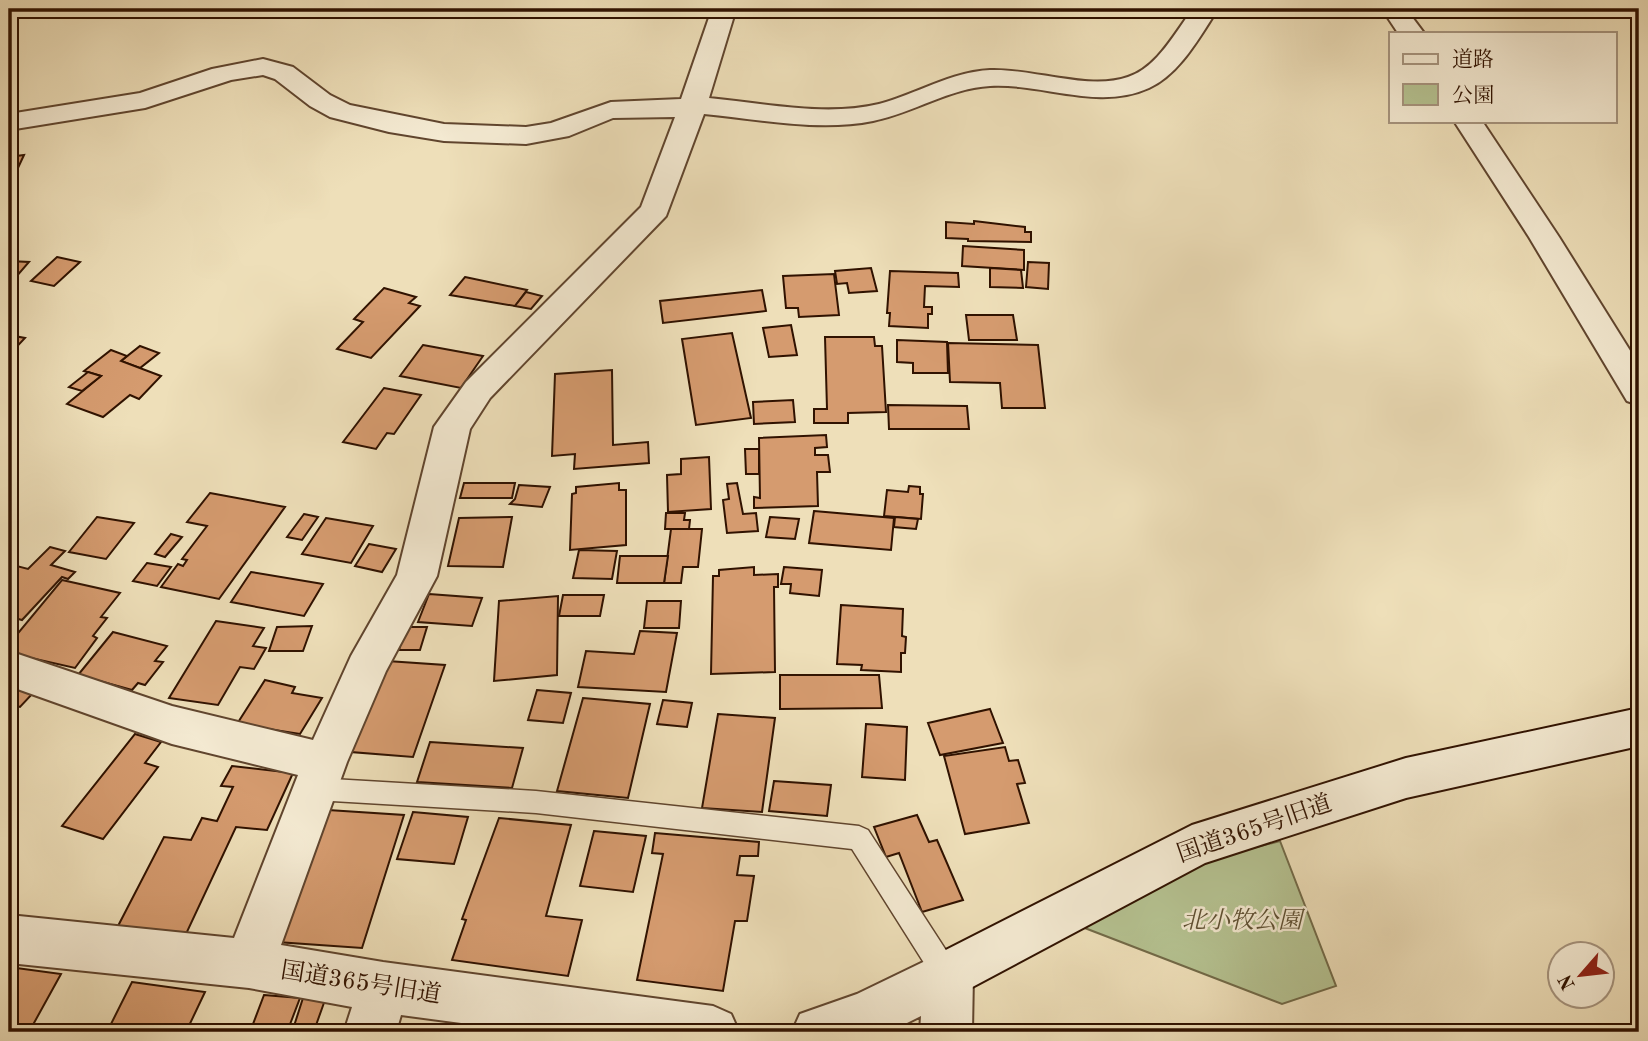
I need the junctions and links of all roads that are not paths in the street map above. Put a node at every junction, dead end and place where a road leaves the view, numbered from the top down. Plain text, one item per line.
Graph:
1 (723, 9) edge
2 (1206, 9) edge
3 (1394, 9) edge
4 (1409, 32) edge
5 (693, 105) junction
6 (9, 122) edge
7 (1469, 122) edge
8 (1639, 393) edge
9 (9, 668) edge
10 (1639, 727) edge
11 (320, 776) junction
12 (9, 939) edge
13 (249, 964) junction
14 (948, 975) junction
15 (376, 1010) edge
16 (713, 1032) edge
17 (818, 1032) edge
18 (946, 1032) edge

1 - 5 street
2 - 5 street
3 - 4 street
5 - 6 street
5 - 11 street
7 - 8 street
9 - 11 street
10 - 14 street, 国道365号旧道
11 - 13 street
11 - 14 lane
12 - 13 street, 国道365号旧道
13 - 15 street, 国道365号旧道
14 - 17 street, 国道365号旧道
14 - 18 street
15 - 16 street, 国道365号旧道

